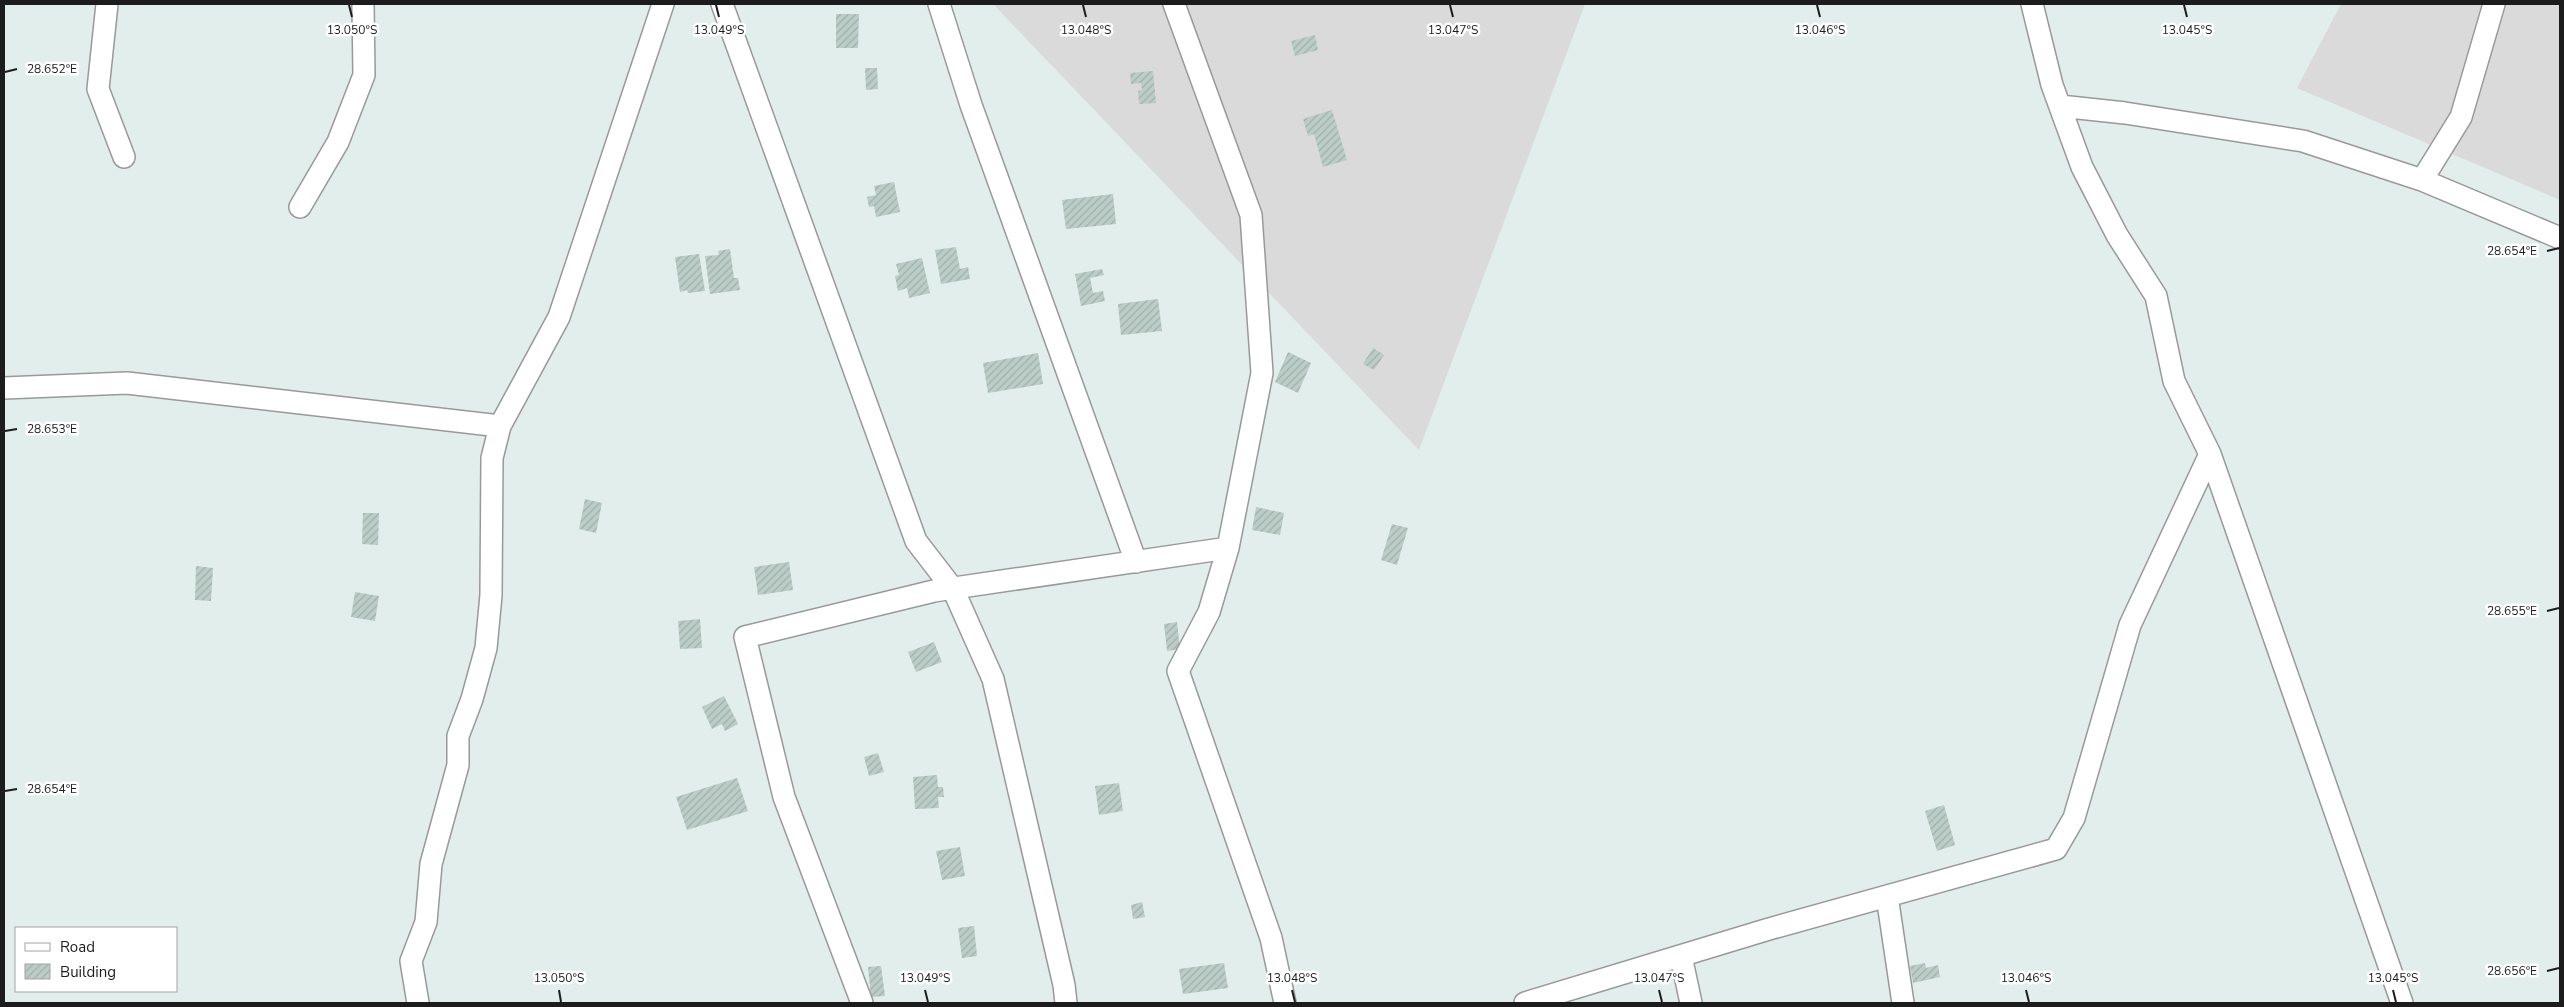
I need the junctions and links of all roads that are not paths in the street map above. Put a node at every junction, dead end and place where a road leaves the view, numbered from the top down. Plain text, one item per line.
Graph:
1 (107, 4) edge
2 (363, 4) edge
3 (663, 4) edge
4 (722, 4) edge
5 (939, 4) edge
6 (1174, 4) edge
7 (2032, 4) edge
8 (2494, 4) edge
9 (2060, 106) junction
10 (124, 157) dead end
11 (2422, 180) junction
12 (300, 207) dead end
13 (2560, 238) edge
14 (4, 388) edge
15 (500, 426) junction
16 (2210, 454) junction
17 (1228, 548) junction
18 (1136, 562) junction
19 (953, 589) junction
20 (1887, 896) junction
21 (1680, 956) junction
22 (418, 1003) edge
23 (862, 1003) edge
24 (1066, 1003) edge
25 (1285, 1003) edge
26 (1525, 1003) edge
27 (1691, 1003) edge
28 (1903, 1003) edge
29 (2402, 1003) edge

1 - 10 street
2 - 12 street
3 - 15 street
4 - 19 street
5 - 18 street
6 - 17 street
7 - 9 street
8 - 11 street
9 - 11 street
9 - 16 street
11 - 13 street
14 - 15 street
15 - 22 street
16 - 20 street
16 - 29 street
17 - 18 street
17 - 25 street
18 - 19 street
19 - 23 street
19 - 24 street
20 - 21 street
20 - 28 street
21 - 26 street
21 - 27 street

